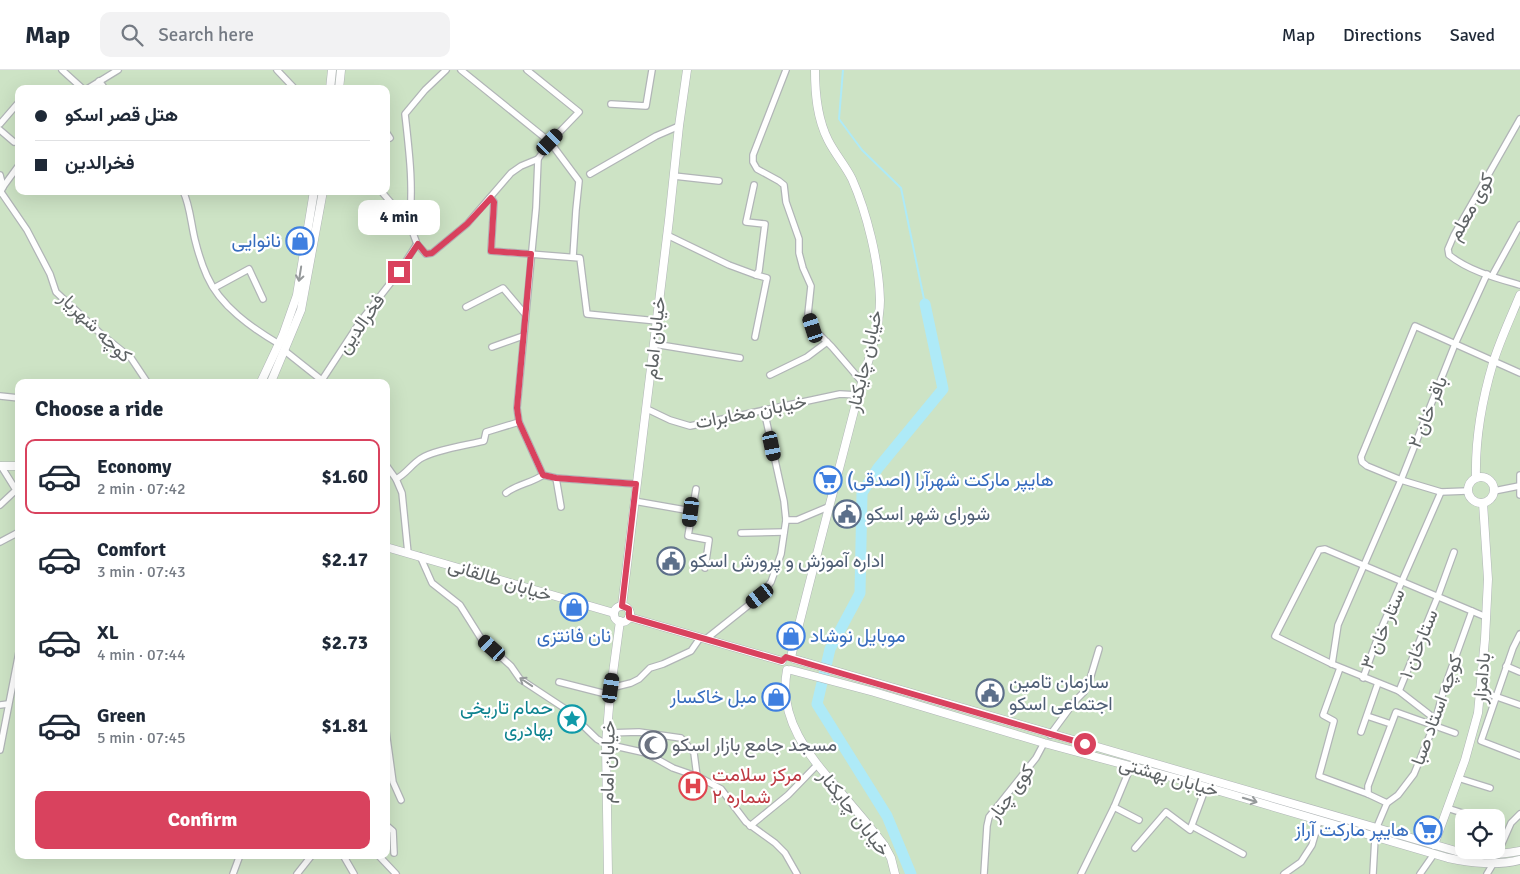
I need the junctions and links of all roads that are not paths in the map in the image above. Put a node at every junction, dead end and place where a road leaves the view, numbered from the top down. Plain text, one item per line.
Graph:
1 (62, 70) edge
2 (118, 70) edge
3 (277, 70) edge
4 (332, 70) edge
5 (341, 70) edge
6 (446, 70) edge
7 (461, 70) edge
8 (527, 70) edge
9 (652, 70) edge
10 (687, 70) edge
11 (786, 70) edge
12 (815, 70) edge
13 (99, 81) junction
14 (79, 85) edge
15 (93, 85) edge
16 (102, 85) edge
17 (291, 85) edge
18 (330, 85) edge
19 (339, 85) edge
20 (611, 104) dead end
21 (15, 107) edge
22 (1520, 119) edge
23 (0, 124) edge
24 (679, 126) junction
25 (0, 130) edge
26 (14, 142) dead end
27 (550, 142) junction
28 (538, 159) junction
29 (15, 171) edge
30 (590, 174) dead end
31 (0, 175) edge
32 (674, 176) junction
33 (719, 181) dead end
34 (754, 185) dead end
35 (1, 191) edge
36 (184, 195) edge
37 (313, 195) edge
38 (322, 195) edge
39 (384, 195) edge
40 (491, 198) junction
41 (310, 215) junction
42 (319, 217) junction
43 (409, 224) junction
44 (1520, 225) edge
45 (667, 235) junction
46 (418, 244) junction
47 (531, 254) junction
48 (576, 257) junction
49 (756, 275) junction
50 (1489, 275) junction
51 (1520, 285) edge
52 (214, 288) junction
53 (1520, 295) edge
54 (263, 299) dead end
55 (466, 307) dead end
56 (525, 314) junction
57 (657, 321) junction
58 (523, 336) junction
59 (755, 336) dead end
60 (827, 342) junction
61 (278, 344) junction
62 (654, 344) junction
63 (1455, 344) junction
64 (492, 347) dead end
65 (285, 351) junction
66 (740, 358) dead end
67 (1493, 362) junction
68 (1520, 373) edge
69 (770, 375) dead end
70 (145, 379) edge
71 (262, 379) edge
72 (271, 379) edge
73 (320, 379) edge
74 (324, 379) edge
75 (862, 382) junction
76 (858, 395) junction
77 (0, 396) edge
78 (15, 398) edge
79 (647, 409) junction
80 (764, 410) junction
81 (519, 422) junction
82 (0, 466) edge
83 (15, 466) edge
84 (390, 471) edge
85 (543, 475) junction
86 (1520, 475) edge
87 (556, 478) junction
88 (1476, 478) junction
89 (396, 479) junction
90 (1401, 480) junction
91 (636, 484) junction
92 (1519, 486) edge
93 (15, 488) edge
94 (696, 489) dead end
95 (1494, 490) junction
96 (15, 491) edge
97 (1468, 491) junction
98 (1441, 492) junction
99 (506, 493) dead end
100 (1520, 495) edge
101 (634, 501) junction
102 (1483, 503) junction
103 (0, 505) edge
104 (561, 506) dead end
105 (828, 507) junction
106 (691, 512) junction
107 (786, 520) junction
108 (784, 532) junction
109 (741, 533) dead end
110 (15, 534) edge
111 (0, 542) edge
112 (390, 548) edge
113 (1454, 552) dead end
114 (408, 553) junction
115 (420, 556) junction
116 (1363, 564) junction
117 (704, 568) dead end
118 (1402, 581) junction
119 (1438, 596) junction
120 (622, 606) junction
121 (1472, 611) junction
122 (614, 613) junction
123 (629, 617) junction
124 (1486, 617) junction
125 (620, 621) junction
126 (1520, 634) edge
127 (703, 638) junction
128 (1099, 649) dead end
129 (793, 658) junction
130 (782, 661) junction
131 (1332, 664) junction
132 (1506, 666) junction
133 (1340, 668) junction
134 (789, 670) junction
135 (15, 671) edge
136 (1520, 672) edge
137 (1362, 678) junction
138 (560, 682) dead end
139 (1378, 683) junction
140 (1399, 691) junction
141 (1480, 691) junction
142 (610, 692) junction
143 (1496, 695) junction
144 (8, 704) junction
145 (1520, 704) edge
146 (0, 705) edge
147 (1367, 716) junction
148 (1434, 723) junction
149 (1391, 724) junction
150 (1361, 732) dead end
151 (2, 733) edge
152 (607, 733) junction
153 (1455, 733) dead end
154 (1050, 735) junction
155 (1044, 743) junction
156 (606, 744) junction
157 (0, 750) edge
158 (1520, 756) edge
159 (390, 760) edge
160 (817, 765) junction
161 (1131, 766) junction
162 (697, 776) junction
163 (1458, 778) junction
164 (1206, 787) junction
165 (1490, 788) dead end
166 (1368, 794) junction
167 (401, 800) dead end
168 (1387, 803) junction
169 (1114, 807) junction
170 (1447, 808) junction
171 (1455, 811) edge
172 (1520, 814) edge
173 (1139, 820) dead end
174 (1319, 821) junction
175 (750, 826) junction
176 (1192, 826) junction
177 (390, 829) edge
178 (1376, 829) junction
179 (1505, 837) edge
180 (1375, 838) junction
181 (1134, 848) dead end
182 (1433, 849) junction
183 (1520, 851) edge
184 (1455, 852) edge
185 (394, 853) dead end
186 (1243, 854) dead end
187 (1505, 854) edge
188 (239, 859) edge
189 (309, 859) edge
190 (345, 859) edge
191 (382, 859) edge
192 (1520, 860) edge
193 (1493, 864) junction
194 (233, 874) edge
195 (297, 874) edge
196 (354, 874) edge
197 (396, 874) edge
198 (608, 874) edge
199 (797, 874) edge
200 (895, 874) edge
201 (984, 874) edge
202 (1080, 874) edge
203 (1284, 874) edge
204 (1373, 874) edge
205 (1420, 874) edge
206 (1487, 874) edge

1 - 14 street
2 - 13 street
3 - 17 street
4 - 18 main road
5 - 19 main road
6 - 43 street
7 - 27 street
8 - 27 street
9 - 20 street
10 - 24 main road, خیابان امام
11 - 60 street
12 - 75 main road, خیابان چایکنار
13 - 15 street
13 - 16 street
21 - 23 street
22 - 50 street, کوی معلم
24 - 30 street
24 - 32 main road, خیابان امام
25 - 26 street
27 - 28 street
27 - 48 street
28 - 40 street
28 - 47 street
29 - 35 street
31 - 35 street
32 - 33 street
32 - 45 main road, خیابان امام
34 - 49 street
35 - 70 street, کوچه شهریار
36 - 52 street
37 - 41 main road
38 - 42 main road
39 - 43 street
40 - 46 street
40 - 47 street
41 - 42 main road
41 -> 61 main road
42 - 65 main road
43 - 46 street
44 - 50 street, باقر خان ۲
45 - 49 street
45 - 57 main road, خیابان امام
46 - 74 street, فخرالدین
47 - 48 street
47 - 56 street
48 - 57 street
49 - 59 street
50 - 51 street, کوی معلم
50 - 63 street, باقر خان ۲
52 - 54 street
52 - 61 street
53 - 67 main road
55 - 56 street
56 - 58 street
57 - 62 main road, خیابان امام
58 - 64 street
58 - 81 street
60 - 69 street
60 - 75 street
61 - 71 main road
62 - 66 street
62 - 79 main road, خیابان امام
63 - 67 street
63 - 90 street, باقر خان ۲
63 - 90 street
65 - 72 main road
65 - 73 street
67 - 68 street
67 - 88 main road
75 - 76 main road, خیابان چایکنار
76 - 80 street, خیابان مخابرات
76 - 105 main road, خیابان چایکنار
77 - 78 street
79 - 80 street, خیابان مخابرات
79 - 91 main road, خیابان امام
80 - 107 street
81 - 85 street
81 - 89 street
82 - 83 main road
82 - 93 street
84 - 89 street
85 - 87 street
85 - 99 street
86 - 92 street
87 - 91 street
87 - 104 street
88 - 95 main road
88 - 97 main road
89 - 114 street
90 - 98 street
90 - 116 street, باقر خان ۲
91 - 101 main road, خیابان امام
92 - 95 street
92 - 100 street
94 - 106 street
95 - 102 main road
96 - 103 street
97 - 98 street
97 - 102 main road
98 - 118 street, ستار خان ۳
101 - 106 street
101 - 120 main road, خیابان امام
102 - 124 main road, بادامزار
105 - 107 street
105 - 129 main road, خیابان چایکنار
106 - 117 street
107 - 108 street
108 - 109 street
108 - 127 street
110 - 111 street
112 - 114 main road, خیابان طالقانی
113 - 119 street, ستارخان ۱
114 - 115 main road, خیابان طالقانی
115 - 122 main road, خیابان طالقانی
156 -> 115 street
116 - 118 street
116 - 131 street, باقر خان ۲
116 - 131 street
118 - 119 street
118 - 137 street, ستار خان ۳
119 - 121 street
119 - 140 street, ستارخان ۱
120 - 122 main road
120 - 123 main road
121 - 124 street
121 - 148 street, کوچه استاد صبا
122 - 125 main road
123 - 125 main road
123 - 127 main road
124 - 141 main road, بادامزار
125 - 142 main road, خیابان امام
126 - 132 street
127 - 130 main road
127 - 142 street
128 - 154 street
129 - 130 main road
129 - 134 main road
129 - 154 main road, خیابان بهشتی
130 - 134 main road
131 - 133 street
132 - 136 street
132 - 143 street
133 - 137 street
133 - 166 street
134 - 155 main road, خیابان بهشتی
134 - 160 main road, خیابان چایکنار
135 - 144 street
137 - 139 street
138 - 142 street
139 - 140 street
139 - 147 street
140 - 148 street
141 - 143 street
141 - 163 main road, بادامزار
142 - 152 main road, خیابان امام
143 - 145 street
143 - 158 street
144 - 146 street
144 - 151 street
147 - 149 street
147 - 150 street
148 - 149 street
148 - 153 street
148 - 168 street, کوچه استاد صبا
149 - 166 street
151 - 157 street
152 - 156 main road, خیابان امام
152 - 162 street
154 - 178 main road, خیابان بهشتی
155 - 161 main road, خیابان بهشتی
155 - 201 street, کوی چنار
156 - 162 street
156 - 198 main road, خیابان امام
159 - 167 street
160 - 175 street
160 - 200 main road, خیابان چایکنار
161 - 164 main road, خیابان بهشتی
161 - 169 street
162 - 175 street
163 - 165 street
163 - 170 main road, بادامزار
164 -> 174 main road, خیابان بهشتی
164 - 176 street
166 - 168 street
168 - 178 street, کوچه استاد صبا
169 - 173 street
169 - 202 street
170 - 171 street
170 - 182 main road, بادامزار
172 - 179 street
174 - 180 main road, خیابان بهشتی
174 - 203 street
175 - 199 street
176 - 181 street
176 - 186 street
177 - 185 street
178 - 182 main road, خیابان بهشتی
180 - 182 main road, خیابان بهشتی
180 - 204 street
182 - 184 main road, خیابان بهشتی
182 - 193 main road, خیابان بهشتی
182 - 205 street
183 - 187 main road, خیابان بهشتی
188 - 194 street
189 - 195 street
190 - 196 street
191 - 197 street
192 - 193 main road, خیابان بهشتی
193 - 206 street

